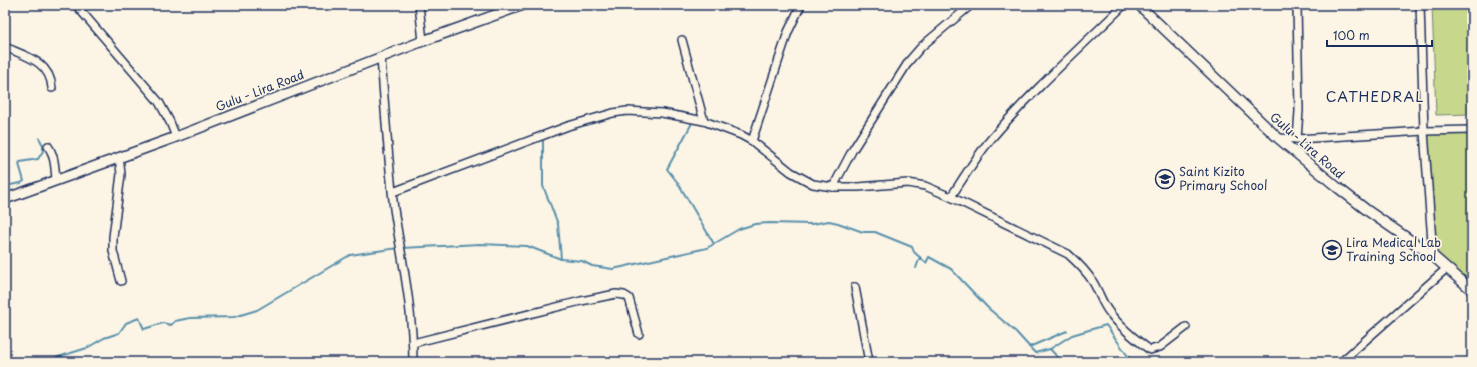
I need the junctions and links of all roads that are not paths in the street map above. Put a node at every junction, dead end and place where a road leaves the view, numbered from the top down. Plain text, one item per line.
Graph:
1 (76, 5) edge
2 (419, 5) edge
3 (523, 5) edge
4 (801, 5) edge
5 (971, 5) edge
6 (1124, 5) edge
7 (1139, 5) edge
8 (1297, 5) edge
9 (1420, 5) edge
10 (682, 40) dead end
11 (423, 41) junction
12 (5, 48) edge
13 (381, 58) junction
14 (52, 88) dead end
15 (704, 121) junction
16 (1472, 130) edge
17 (1424, 131) junction
18 (176, 137) junction
19 (1278, 138) junction
20 (1297, 139) junction
21 (752, 141) junction
22 (49, 148) dead end
23 (119, 157) junction
24 (56, 180) junction
25 (833, 188) junction
26 (393, 192) junction
27 (951, 197) junction
28 (5, 199) edge
29 (1433, 256) junction
30 (1447, 268) junction
31 (121, 281) dead end
32 (855, 287) dead end
33 (1472, 290) edge
34 (1186, 327) dead end
35 (639, 334) dead end
36 (413, 343) junction
37 (412, 362) edge
38 (869, 362) edge
39 (1341, 362) edge

1 - 18 street
2 - 11 street
3 - 11 main road, Gulu - Lira Road
4 - 21 street
5 - 25 street
6 - 27 street
7 - 19 main road, Gulu - Lira Road
8 - 20 street
9 - 17 street
10 - 15 street
11 - 13 main road, Gulu - Lira Road
12 - 14 street
13 - 18 main road, Gulu - Lira Road
13 - 26 street
15 - 21 street
15 - 26 street
16 - 17 street
17 - 20 street
17 - 29 street
18 - 23 main road, Gulu - Lira Road
19 - 20 street
19 - 29 main road, Gulu - Lira Road
21 - 25 street
22 - 24 street
23 - 24 main road, Gulu - Lira Road
23 - 31 street
24 - 28 main road, Gulu - Lira Road
25 - 27 street
26 - 36 street
27 - 34 street
29 - 30 main road, Gulu - Lira Road
30 - 33 main road, Gulu - Lira Road
30 - 39 street
32 - 38 street
35 - 36 street
36 - 37 street

